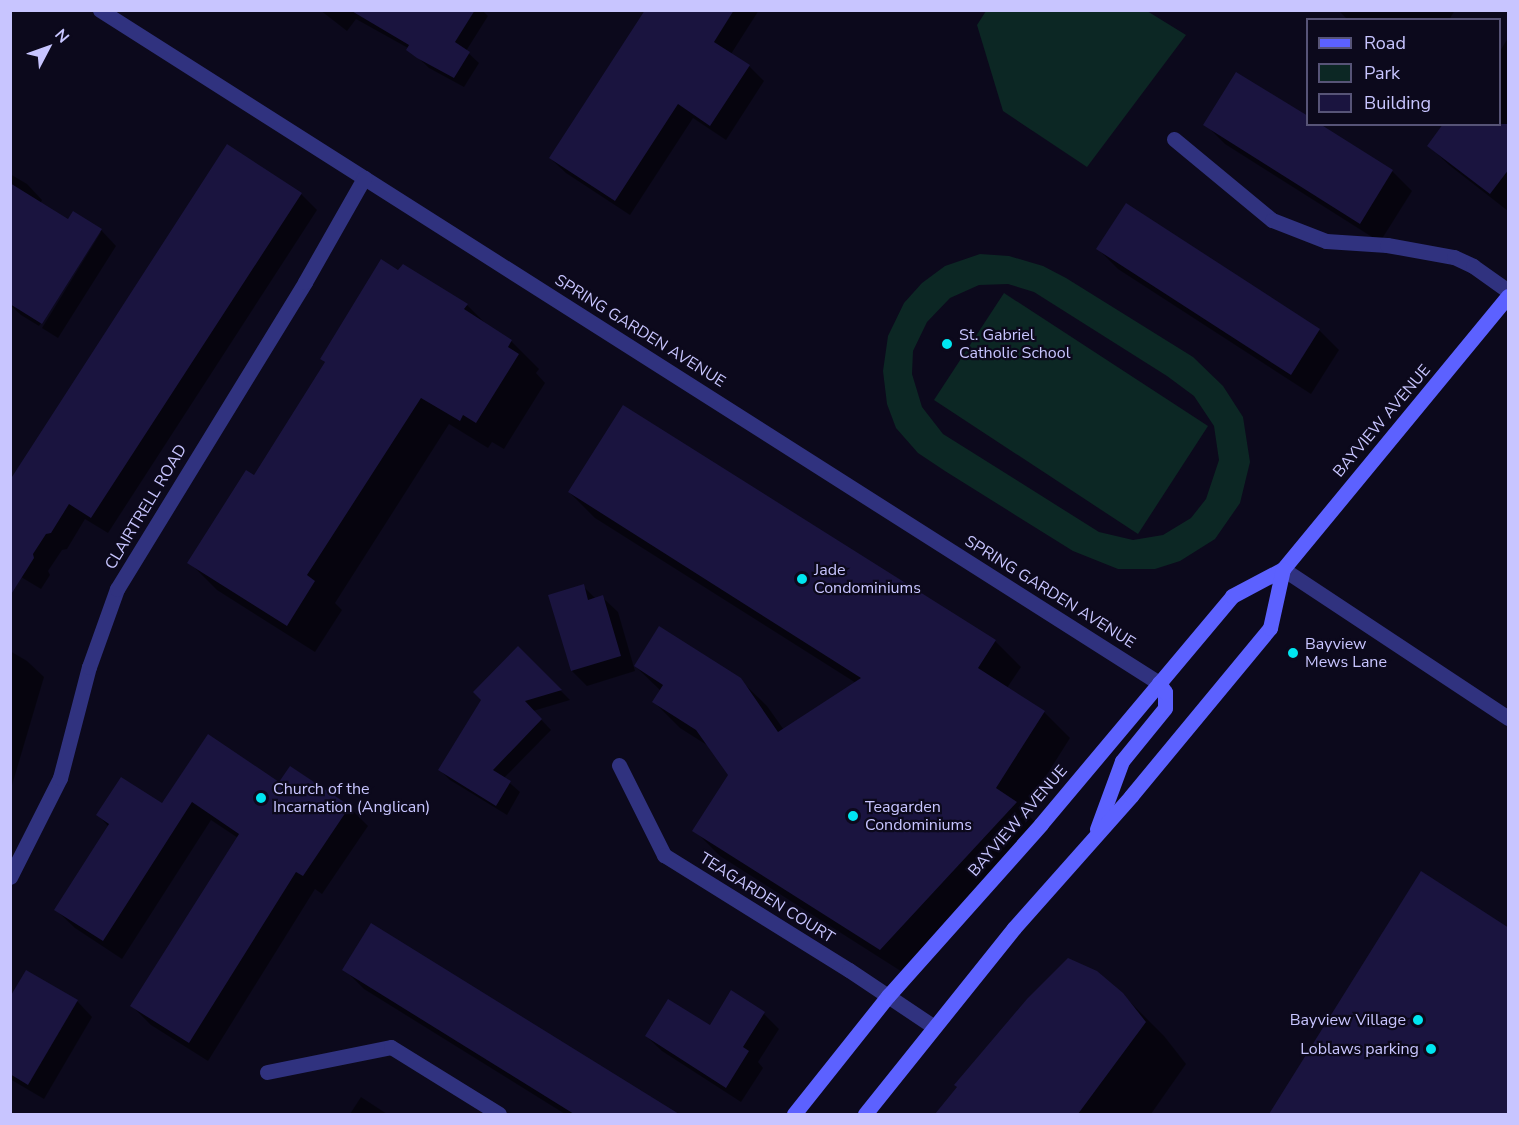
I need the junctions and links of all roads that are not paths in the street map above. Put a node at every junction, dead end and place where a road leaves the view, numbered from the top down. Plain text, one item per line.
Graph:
1 (100, 10) edge
2 (1174, 139) dead end
3 (364, 178) junction
4 (1509, 291) edge
5 (1509, 296) edge
6 (1283, 569) junction
7 (1160, 682) junction
8 (1509, 718) edge
9 (619, 765) dead end
10 (1094, 837) junction
11 (10, 877) edge
12 (888, 996) junction
13 (934, 1027) junction
14 (267, 1072) dead end
15 (499, 1114) edge
16 (794, 1114) edge
17 (865, 1114) edge

1 - 3 street, SPRING GARDEN AVENUE
2 - 4 street
3 - 7 street, SPRING GARDEN AVENUE
3 - 11 street, CLAIRTRELL ROAD
5 - 6 main road, BAYVIEW AVENUE
6 - 7 main road, BAYVIEW AVENUE
6 - 8 street
6 - 10 main road, BAYVIEW AVENUE
7 - 10 main road
7 - 12 main road, BAYVIEW AVENUE
9 - 12 street, TEAGARDEN COURT
10 - 13 main road, BAYVIEW AVENUE
12 - 13 street, TEAGARDEN COURT
12 - 16 main road, BAYVIEW AVENUE
13 - 17 main road, BAYVIEW AVENUE
14 - 15 street

